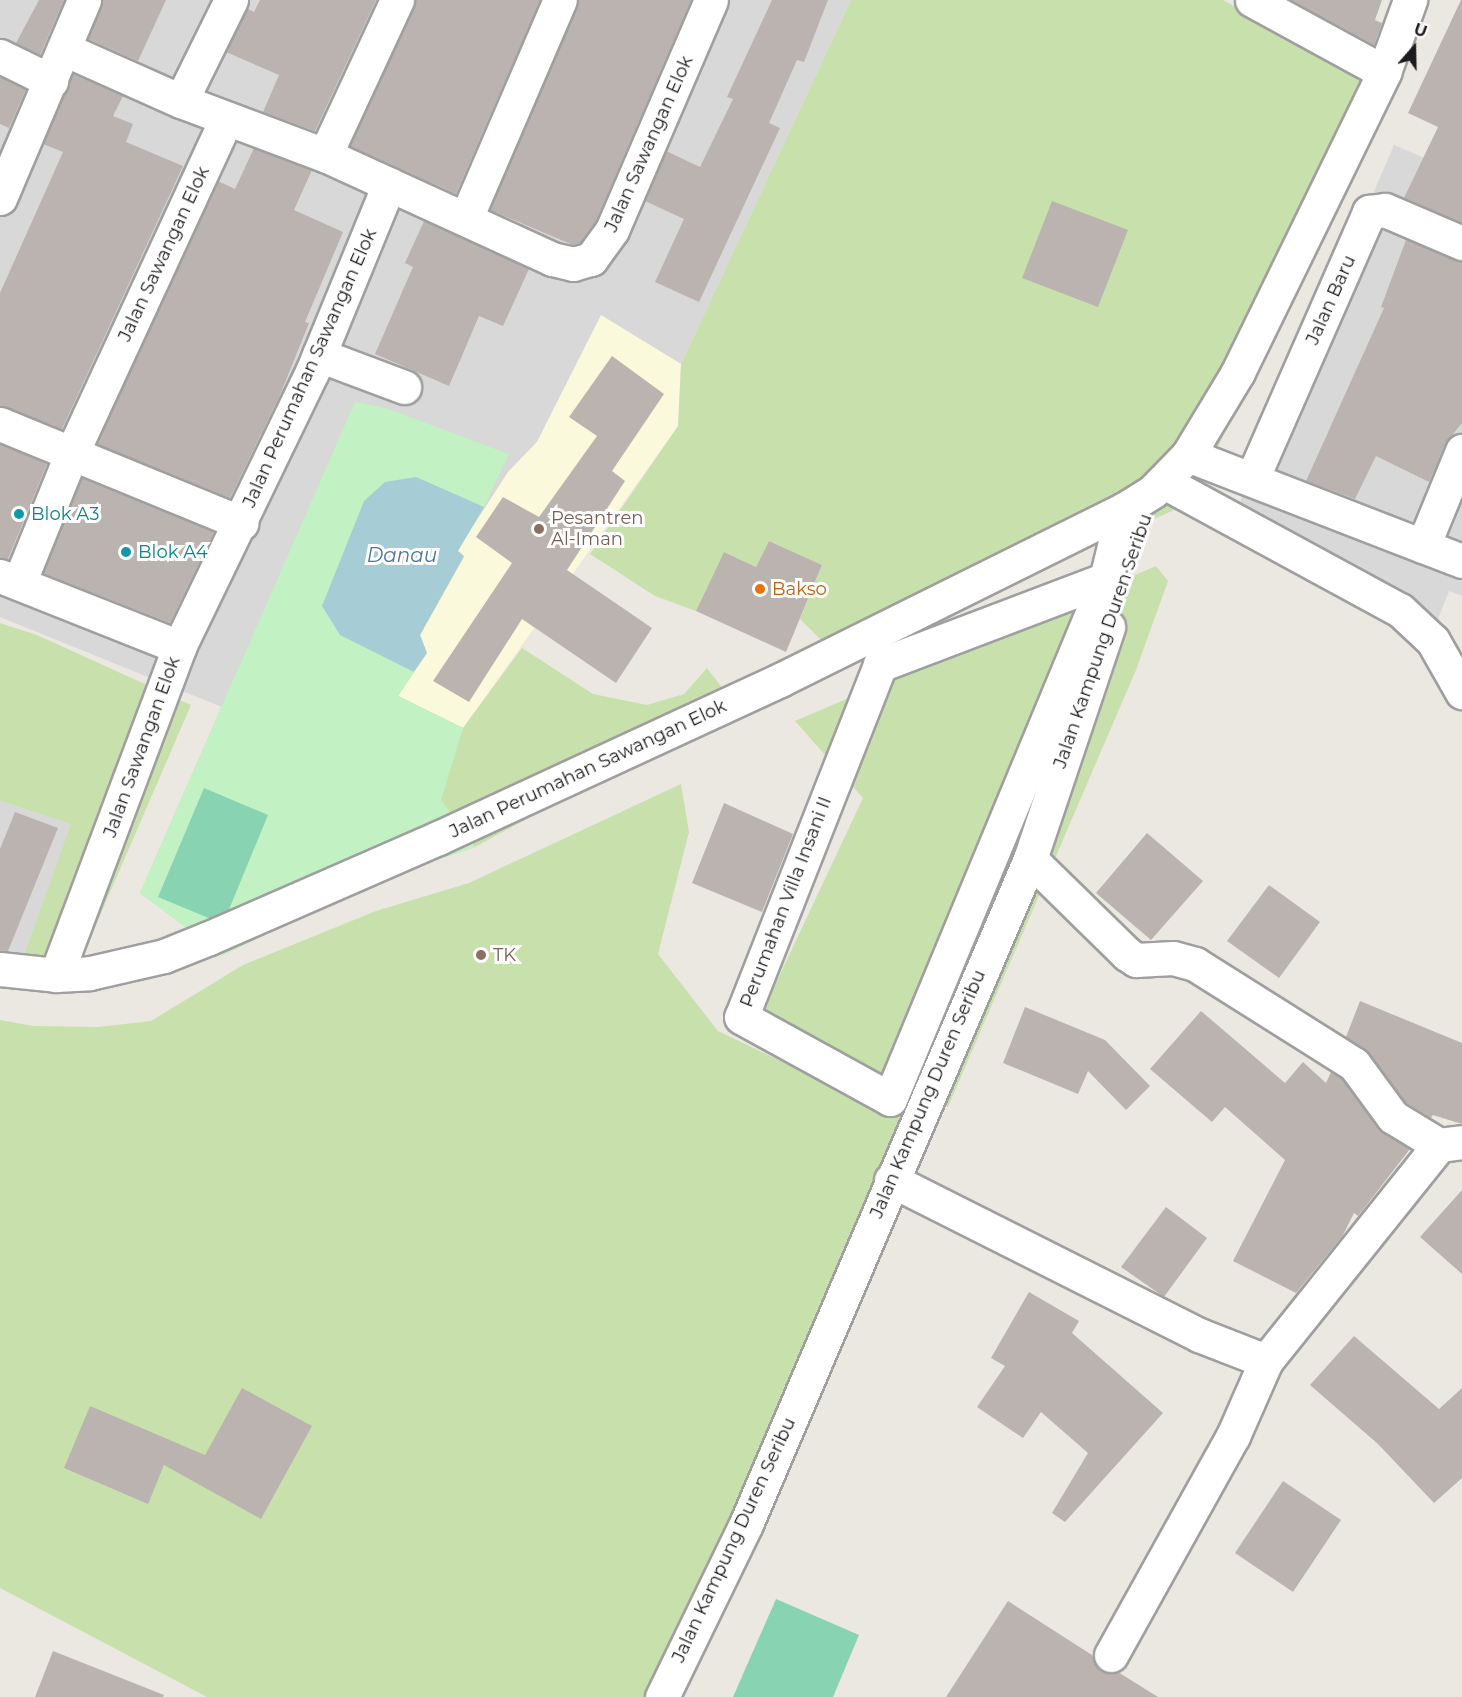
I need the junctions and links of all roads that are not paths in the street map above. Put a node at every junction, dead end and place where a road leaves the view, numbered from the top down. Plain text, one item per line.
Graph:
1 (84, 0) edge
2 (231, 0) edge
3 (397, 0) edge
4 (560, 0) edge
5 (711, 0) edge
6 (1252, 0) edge
7 (1410, 0) edge
8 (64, 49) junction
9 (0, 56) edge
10 (1384, 72) junction
11 (51, 81) junction
12 (181, 101) junction
13 (226, 118) junction
14 (325, 155) junction
15 (389, 184) junction
16 (0, 198) edge
17 (466, 218) junction
18 (1462, 243) edge
19 (319, 355) junction
20 (404, 387) dead end
21 (0, 424) edge
22 (1462, 451) edge
23 (71, 455) junction
24 (1188, 455) junction
25 (1252, 479) junction
26 (1159, 487) junction
27 (1123, 510) junction
28 (241, 523) junction
29 (1423, 546) junction
30 (1462, 561) edge
31 (1106, 579) junction
32 (10, 580) edge
33 (179, 647) junction
34 (1462, 692) edge
35 (1030, 859) junction
36 (0, 969) edge
37 (56, 975) junction
38 (1450, 1143) edge
39 (891, 1180) junction
40 (1266, 1361) junction
41 (1111, 1655) dead end
42 (662, 1697) edge

1 - 8 street
2 - 12 street
3 - 14 street
4 - 17 street
5 - 17 street, Jalan Sawangan Elok
6 - 10 street
7 - 10 street, Jalan Kampung Duren Seribu
8 - 11 street
8 - 12 street, Jalan Sawangan Elok
9 - 11 street
10 - 24 street, Jalan Kampung Duren Seribu
11 - 16 street
12 - 13 street, Jalan Sawangan Elok
13 - 14 street, Jalan Sawangan Elok
13 - 23 street, Jalan Sawangan Elok
14 - 15 street, Jalan Sawangan Elok
15 - 17 street, Jalan Sawangan Elok
15 - 19 street, Jalan Perumahan Sawangan Elok
18 - 25 street, Jalan Baru
19 - 20 street
19 - 28 street, Jalan Perumahan Sawangan Elok
21 - 23 street
22 - 29 street
23 - 28 street
23 - 32 street, Jalan Sawangan Elok
24 - 25 street
24 - 26 street, Jalan Kampung Duren Seribu
25 - 29 street
26 - 27 street, Jalan Perumahan Sawangan Elok
26 - 34 street
26 - 35 street, Jalan Kampung Duren Seribu
27 - 31 street, Perumahan Villa Insani II
27 - 37 street, Jalan Perumahan Sawangan Elok
28 - 33 street, Jalan Perumahan Sawangan Elok
29 - 30 street
31 - 31 street, Perumahan Villa Insani II
32 - 33 street, Jalan Sawangan Elok
33 - 37 street, Jalan Sawangan Elok
35 - 38 street
35 - 39 street, Jalan Kampung Duren Seribu
36 - 37 street, Jalan Perumahan Sawangan Elok
38 - 40 street
39 - 40 street
39 - 42 street, Jalan Kampung Duren Seribu
40 - 41 street

